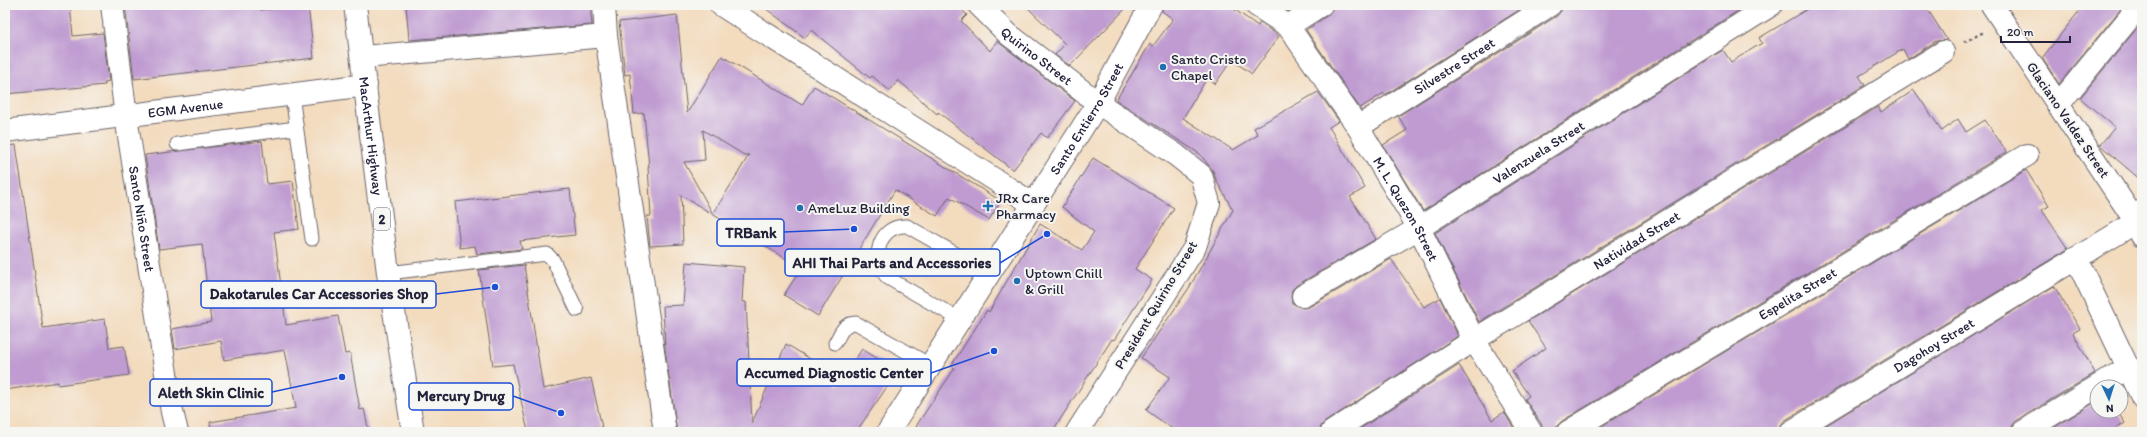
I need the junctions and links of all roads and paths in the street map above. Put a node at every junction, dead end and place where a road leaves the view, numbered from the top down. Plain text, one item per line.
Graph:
1 (112, 5) edge
2 (355, 5) edge
3 (604, 5) edge
4 (721, 5) edge
5 (979, 5) edge
6 (1152, 5) edge
7 (1256, 5) edge
8 (1322, 5) edge
9 (1550, 5) edge
10 (1771, 5) edge
11 (2140, 5) edge
12 (1998, 13) edge
13 (1288, 26) junction
14 (606, 36) junction
15 (1943, 52) joint
16 (363, 57) junction
17 (366, 85) junction
18 (292, 95) junction
19 (1098, 103) junction
20 (2058, 105) junction
21 (126, 117) junction
22 (1358, 126) junction
23 (296, 128) junction
24 (5, 131) edge
25 (177, 144) dead end
26 (2027, 155) dead end
27 (1033, 204) junction
28 (2140, 223) edge
29 (1419, 228) junction
30 (312, 239) dead end
31 (2076, 258) junction
32 (988, 272) junction
33 (388, 273) junction
34 (1303, 296) dead end
35 (577, 310) dead end
36 (959, 319) junction
37 (1474, 340) junction
38 (835, 343) dead end
39 (930, 365) junction
40 (2129, 367) junction
41 (2142, 397) edge
42 (177, 432) edge
43 (413, 432) edge
44 (665, 432) edge
45 (888, 432) edge
46 (1077, 432) edge
47 (1332, 432) edge
48 (1531, 432) edge
49 (1568, 432) edge
50 (1791, 432) edge
51 (2023, 432) edge

1 - 21 main road, Santo Niño Street
2 - 16 main road, MacArthur Highway / 2
3 - 14 main road
4 - 27 main road
5 - 19 main road, Quirino Street
6 - 19 main road, Santo Entierro Street
7 - 13 main road, M. L. Quezon Street
8 - 13 main road
9 - 22 main road, Silvestre Street
10 - 29 main road, Valenzuela Street
11 - 20 main road
12 - 15 path
12 - 20 main road, Glaciano Valdez Street
13 - 22 main road, M. L. Quezon Street
14 - 16 main road
14 - 44 main road
15 - 37 main road, Natividad Street
16 - 17 main road, MacArthur Highway / 2
17 - 18 main road, EGM Avenue
17 - 33 main road, MacArthur Highway / 2
18 - 21 main road, EGM Avenue
18 - 23 lane
19 - 27 main road, Santo Entierro Street
19 - 46 main road, President Quirino Street
20 - 28 main road, Glaciano Valdez Street
21 - 24 main road, EGM Avenue
21 - 42 main road, Santo Niño Street
22 - 29 main road, M. L. Quezon Street
23 - 25 lane
23 - 30 lane
26 - 49 main road, Espelita Street
27 - 32 main road, Santo Entierro Street
28 - 31 main road, Dagohoy Street
29 - 34 main road, Valenzuela Street
29 - 37 main road, M. L. Quezon Street
31 - 40 main road
31 - 50 main road, Dagohoy Street
32 - 36 main road, Santo Entierro Street
32 - 36 lane
33 - 35 lane
33 - 43 main road, MacArthur Highway / 2
36 - 39 main road, Santo Entierro Street
37 - 47 main road, Natividad Street
37 - 48 main road, M. L. Quezon Street
38 - 39 lane
39 - 45 main road, Santo Entierro Street
40 - 41 main road
40 - 51 main road

